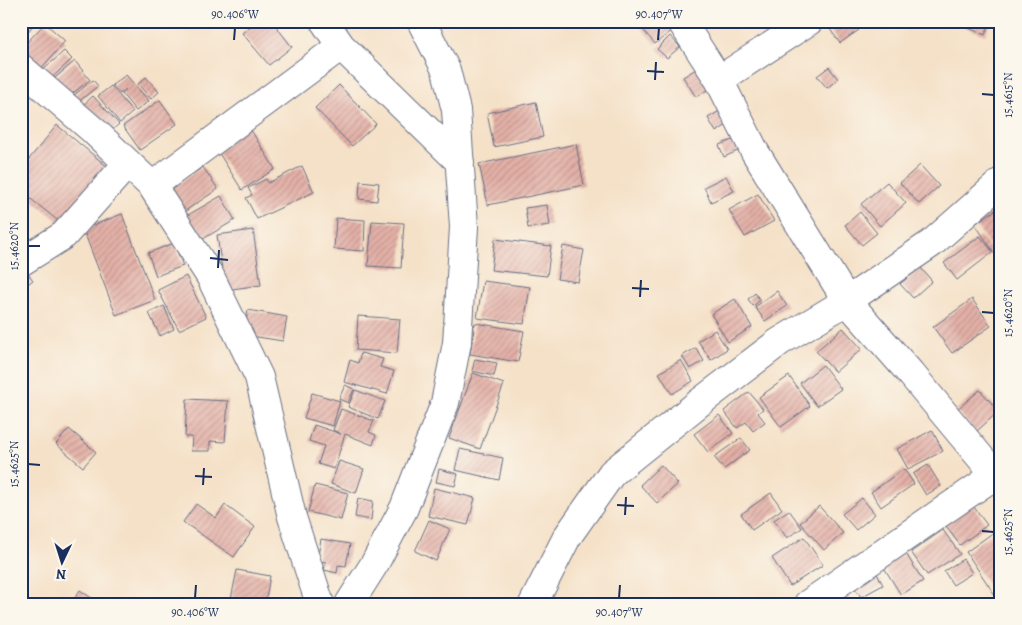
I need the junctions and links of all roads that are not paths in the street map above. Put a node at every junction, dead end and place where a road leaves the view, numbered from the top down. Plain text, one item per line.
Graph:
1 (324, 21) edge
2 (421, 21) edge
3 (681, 21) edge
4 (809, 21) edge
5 (341, 46) junction
6 (21, 68) edge
7 (719, 80) junction
8 (460, 162) junction
9 (128, 163) junction
10 (1001, 182) edge
11 (152, 186) junction
12 (21, 262) edge
13 (847, 301) junction
14 (999, 476) edge
15 (320, 604) edge
16 (349, 604) edge
17 (533, 604) edge
18 (808, 604) edge

1 - 5 street
2 - 8 street
3 - 7 street
4 - 7 street
5 - 8 street
5 - 11 street
6 - 9 street
7 - 13 street
8 - 16 street
9 - 11 street
9 - 12 street
10 - 13 street
11 - 15 street
13 - 14 street
13 - 17 street
14 - 18 street

